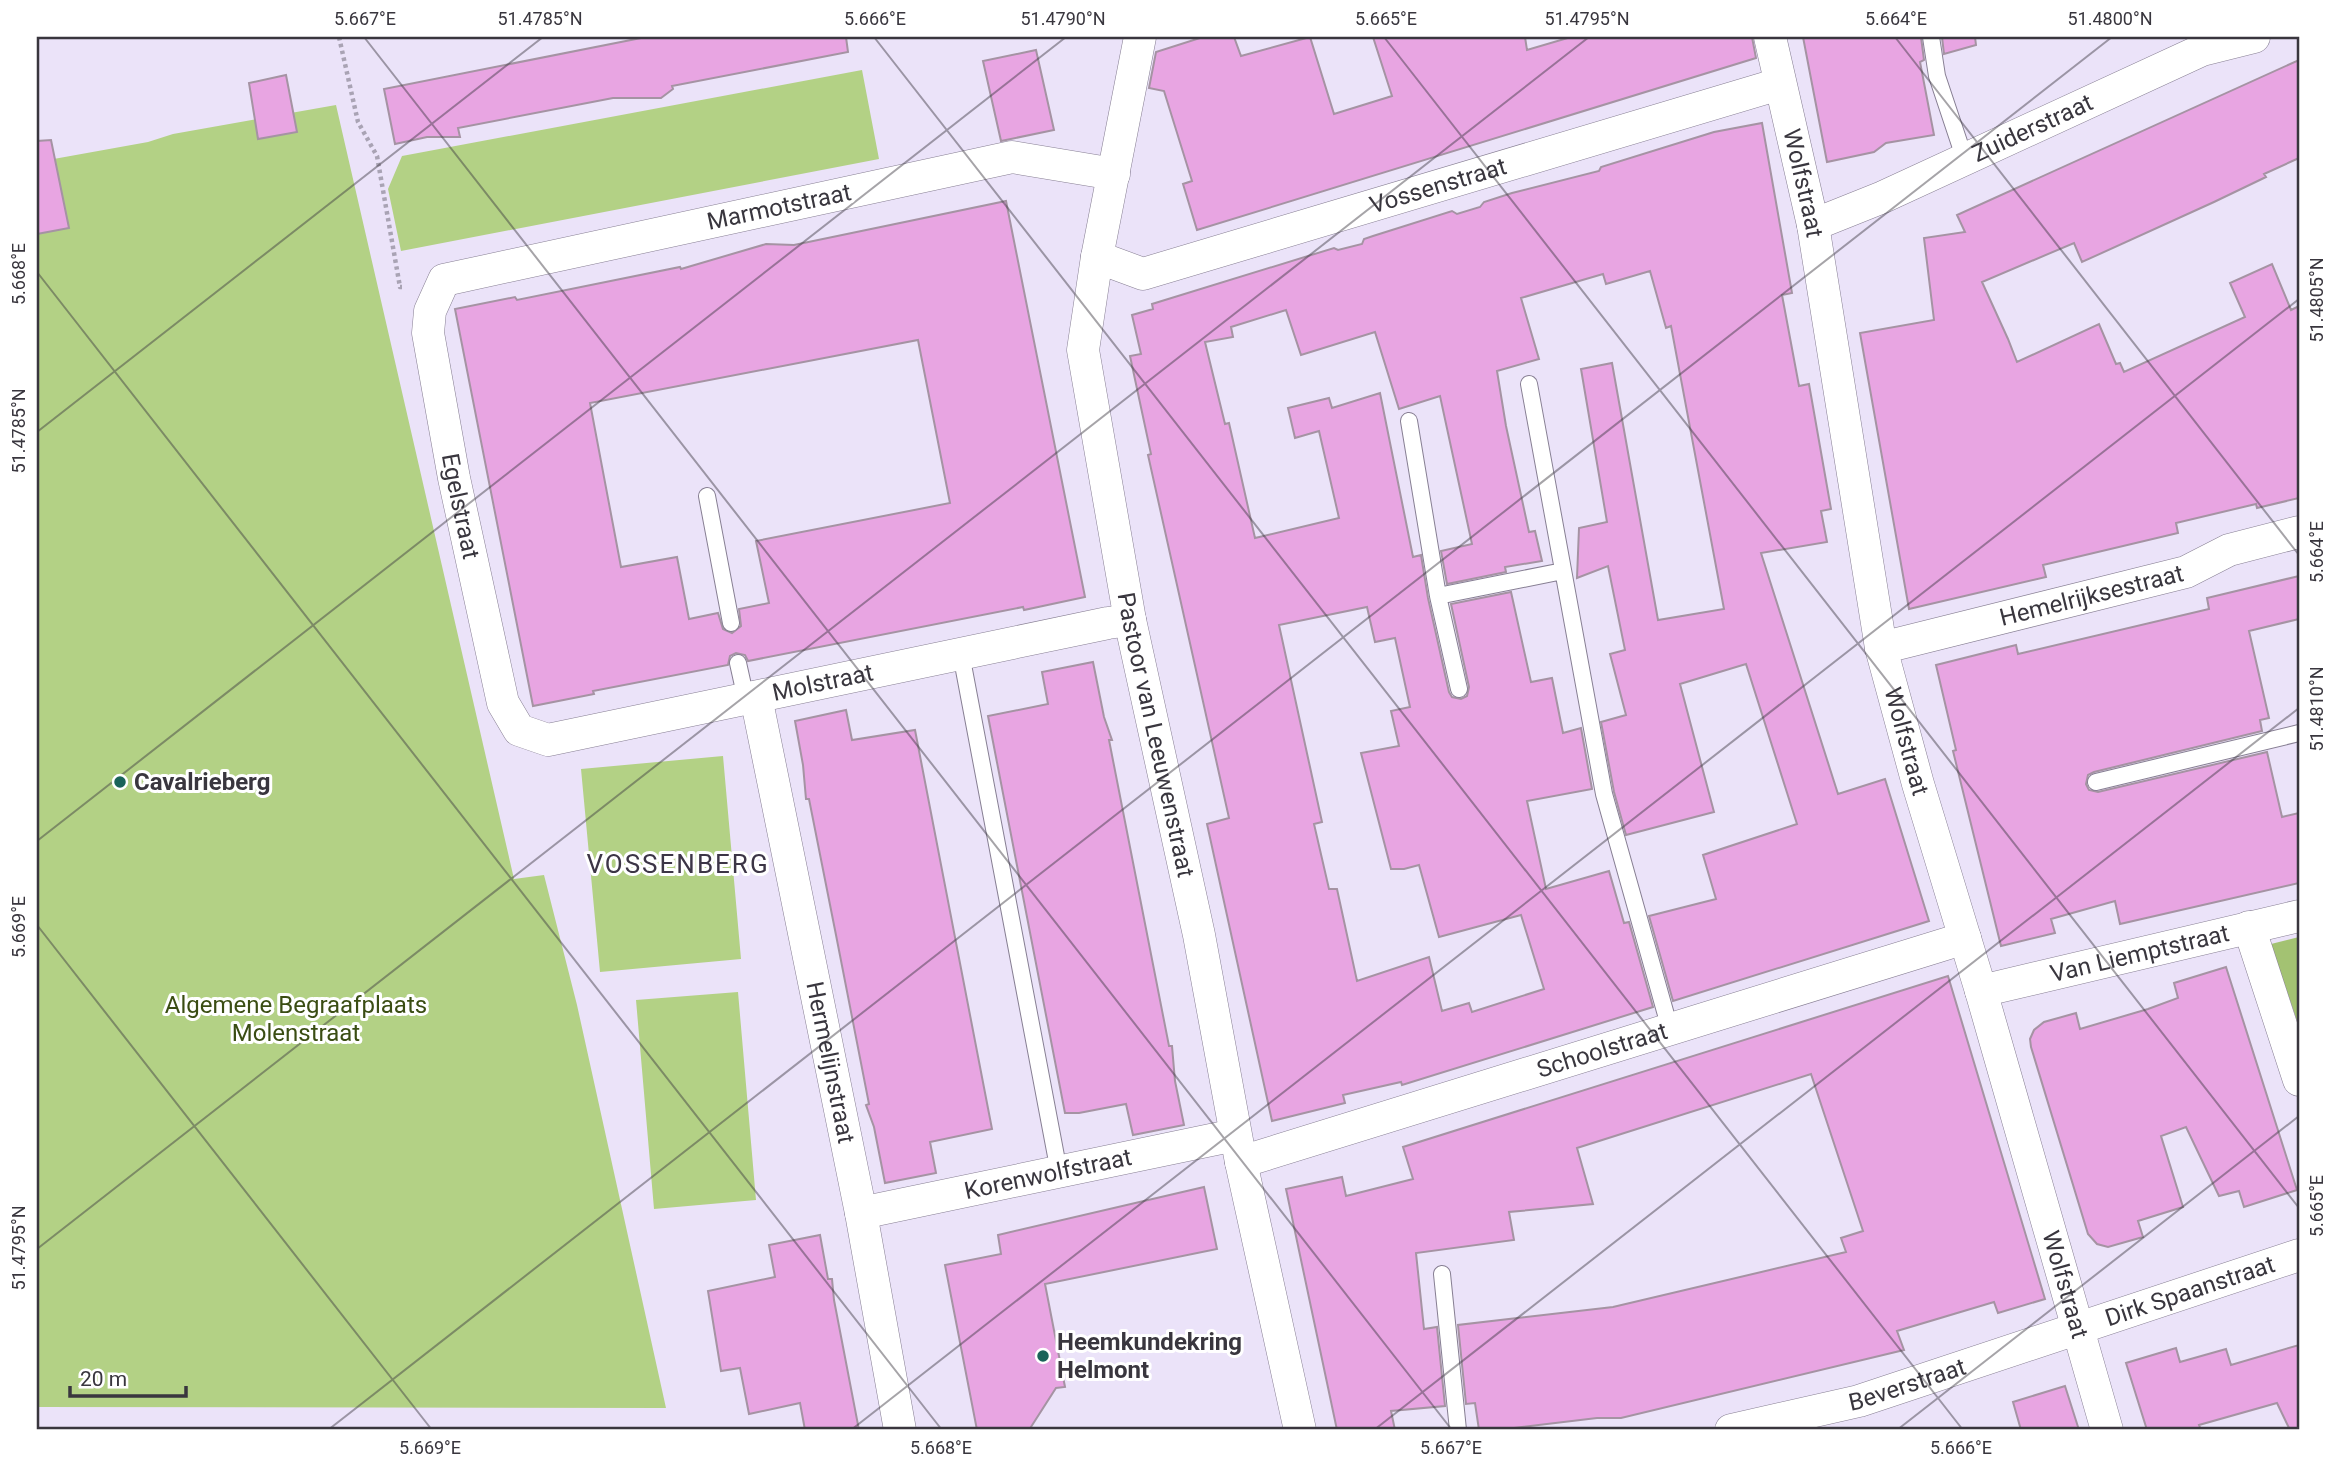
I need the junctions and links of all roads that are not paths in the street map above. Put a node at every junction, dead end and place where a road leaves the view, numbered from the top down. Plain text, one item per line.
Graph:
1 (1140, 37) edge
2 (1770, 37) edge
3 (1931, 37) edge
4 (2253, 37) edge
5 (1779, 84) junction
6 (1965, 160) junction
7 (1114, 174) junction
8 (1813, 225) junction
9 (1097, 257) junction
10 (444, 280) joint
11 (1529, 384) dead end
12 (1409, 421) dead end
13 (707, 496) dead end
14 (2299, 532) edge
15 (1563, 571) junction
16 (1438, 596) junction
17 (1130, 620) junction
18 (731, 623) dead end
19 (1881, 648) junction
20 (961, 654) junction
21 (738, 663) dead end
22 (1459, 689) dead end
23 (751, 698) junction
24 (519, 730) joint
25 (2299, 733) edge
26 (2096, 782) dead end
27 (2299, 916) edge
28 (2249, 927) junction
29 (1965, 938) junction
30 (1981, 991) junction
31 (1670, 1029) junction
32 (2299, 1080) edge
33 (1238, 1149) junction
34 (1059, 1172) junction
35 (861, 1213) junction
36 (2299, 1255) edge
37 (1441, 1274) dead end
38 (2079, 1330) junction
39 (900, 1430) edge
40 (1300, 1430) edge
41 (1458, 1430) edge
42 (1731, 1430) edge
43 (2107, 1430) edge

1 - 7 street, Pastoor van Leeuwenstraat
2 - 5 street, Wolfstraat
3 - 6 lane
4 - 6 street, Zuiderstraat
5 - 8 street, Wolfstraat
5 - 9 street, Vossenstraat
6 - 8 street, Zuiderstraat
7 - 9 street, Pastoor van Leeuwenstraat
7 - 10 street, Marmotstraat
8 - 19 street, Wolfstraat
9 - 17 street, Pastoor van Leeuwenstraat
10 - 24 street, Egelstraat
11 - 15 lane
12 - 16 lane
13 - 18 lane
14 - 19 street, Hemelrijksestraat
15 - 16 lane
15 - 31 lane
16 - 22 lane
17 - 20 street, Molstraat
17 - 33 street, Pastoor van Leeuwenstraat
19 - 29 street, Wolfstraat
20 - 23 street, Molstraat
20 - 34 lane
21 - 23 lane
23 - 24 street, Molstraat
23 - 35 street, Hermelijnstraat
25 - 26 lane
27 - 28 street, Van Liemptstraat
28 - 30 street, Van Liemptstraat
28 - 32 street
29 - 30 street, Wolfstraat
29 - 31 street, Schoolstraat
30 - 38 street, Wolfstraat
31 - 33 street, Schoolstraat
33 - 34 street, Korenwolfstraat
33 - 40 street, Pastoor van Leeuwenstraat
34 - 35 street, Korenwolfstraat
35 - 39 street, Hermelijnstraat
36 - 38 street, Dirk Spaanstraat
37 - 41 lane
38 - 42 street, Beverstraat
38 - 43 street, Wolfstraat

